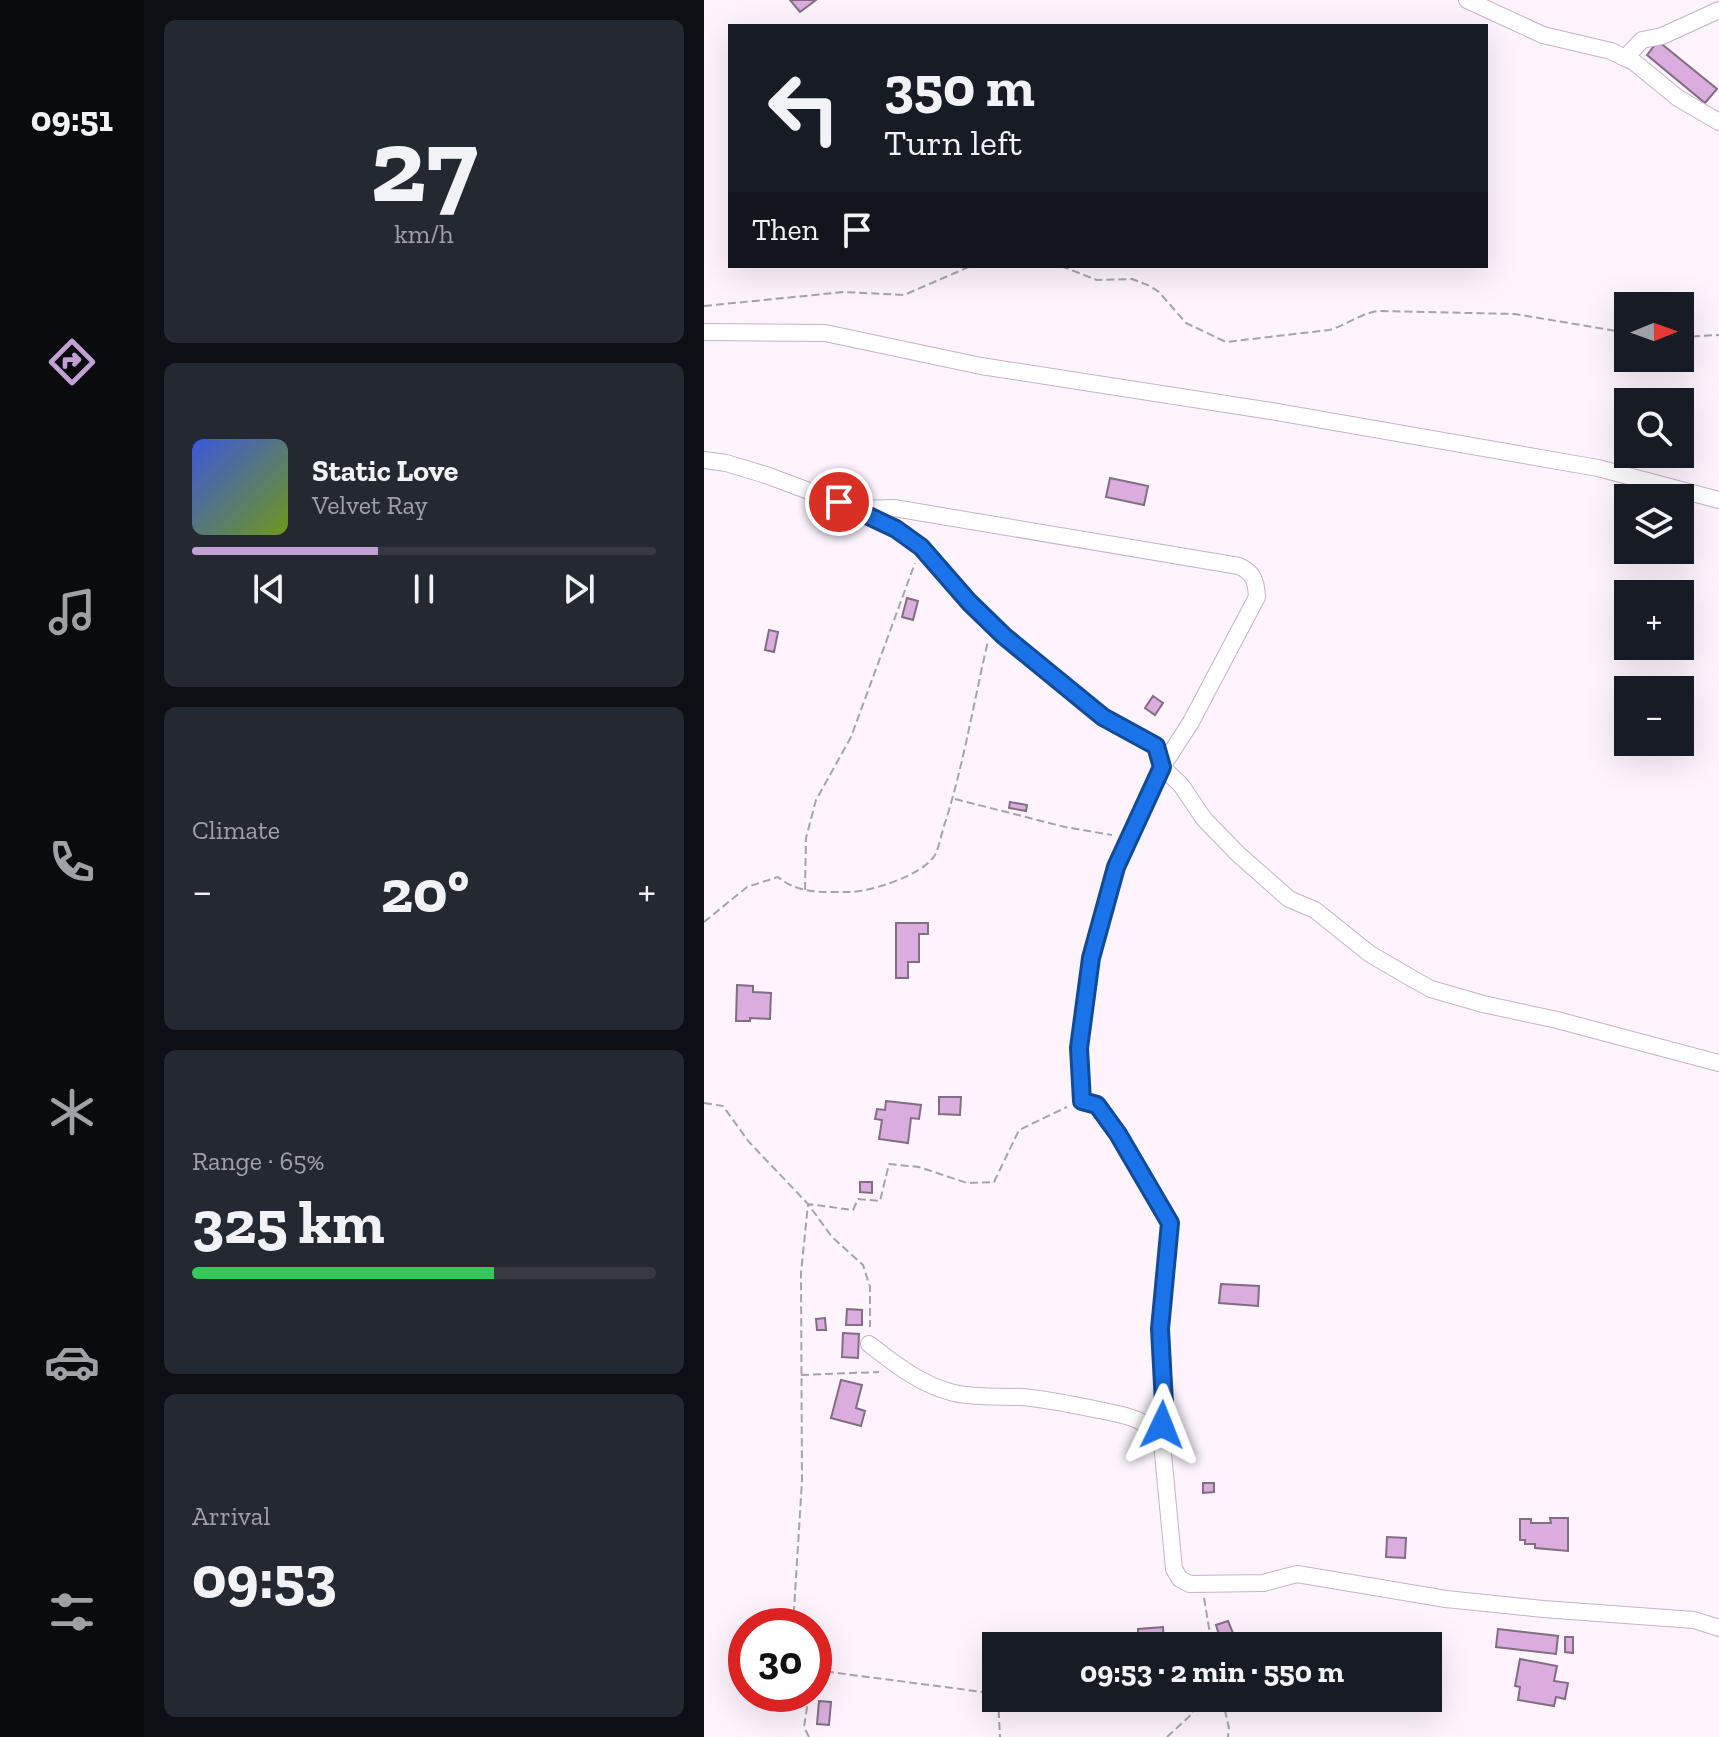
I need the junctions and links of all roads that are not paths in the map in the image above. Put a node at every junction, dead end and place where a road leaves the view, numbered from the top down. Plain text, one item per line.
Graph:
1 (1467, 0) edge
2 (1719, 10) edge
3 (1625, 58) junction
4 (1719, 122) edge
5 (704, 332) edge
6 (704, 460) edge
7 (1719, 500) edge
8 (857, 509) junction
9 (1162, 767) junction
10 (1719, 1063) edge
11 (869, 1344) road end
12 (1162, 1443) junction
13 (1719, 1628) edge

1 - 3 street
2 - 3 street
3 - 4 street
5 - 7 street
6 - 8 street
8 - 9 street
8 - 9 street
9 - 10 street
9 - 12 street
11 - 12 street
12 - 13 street

